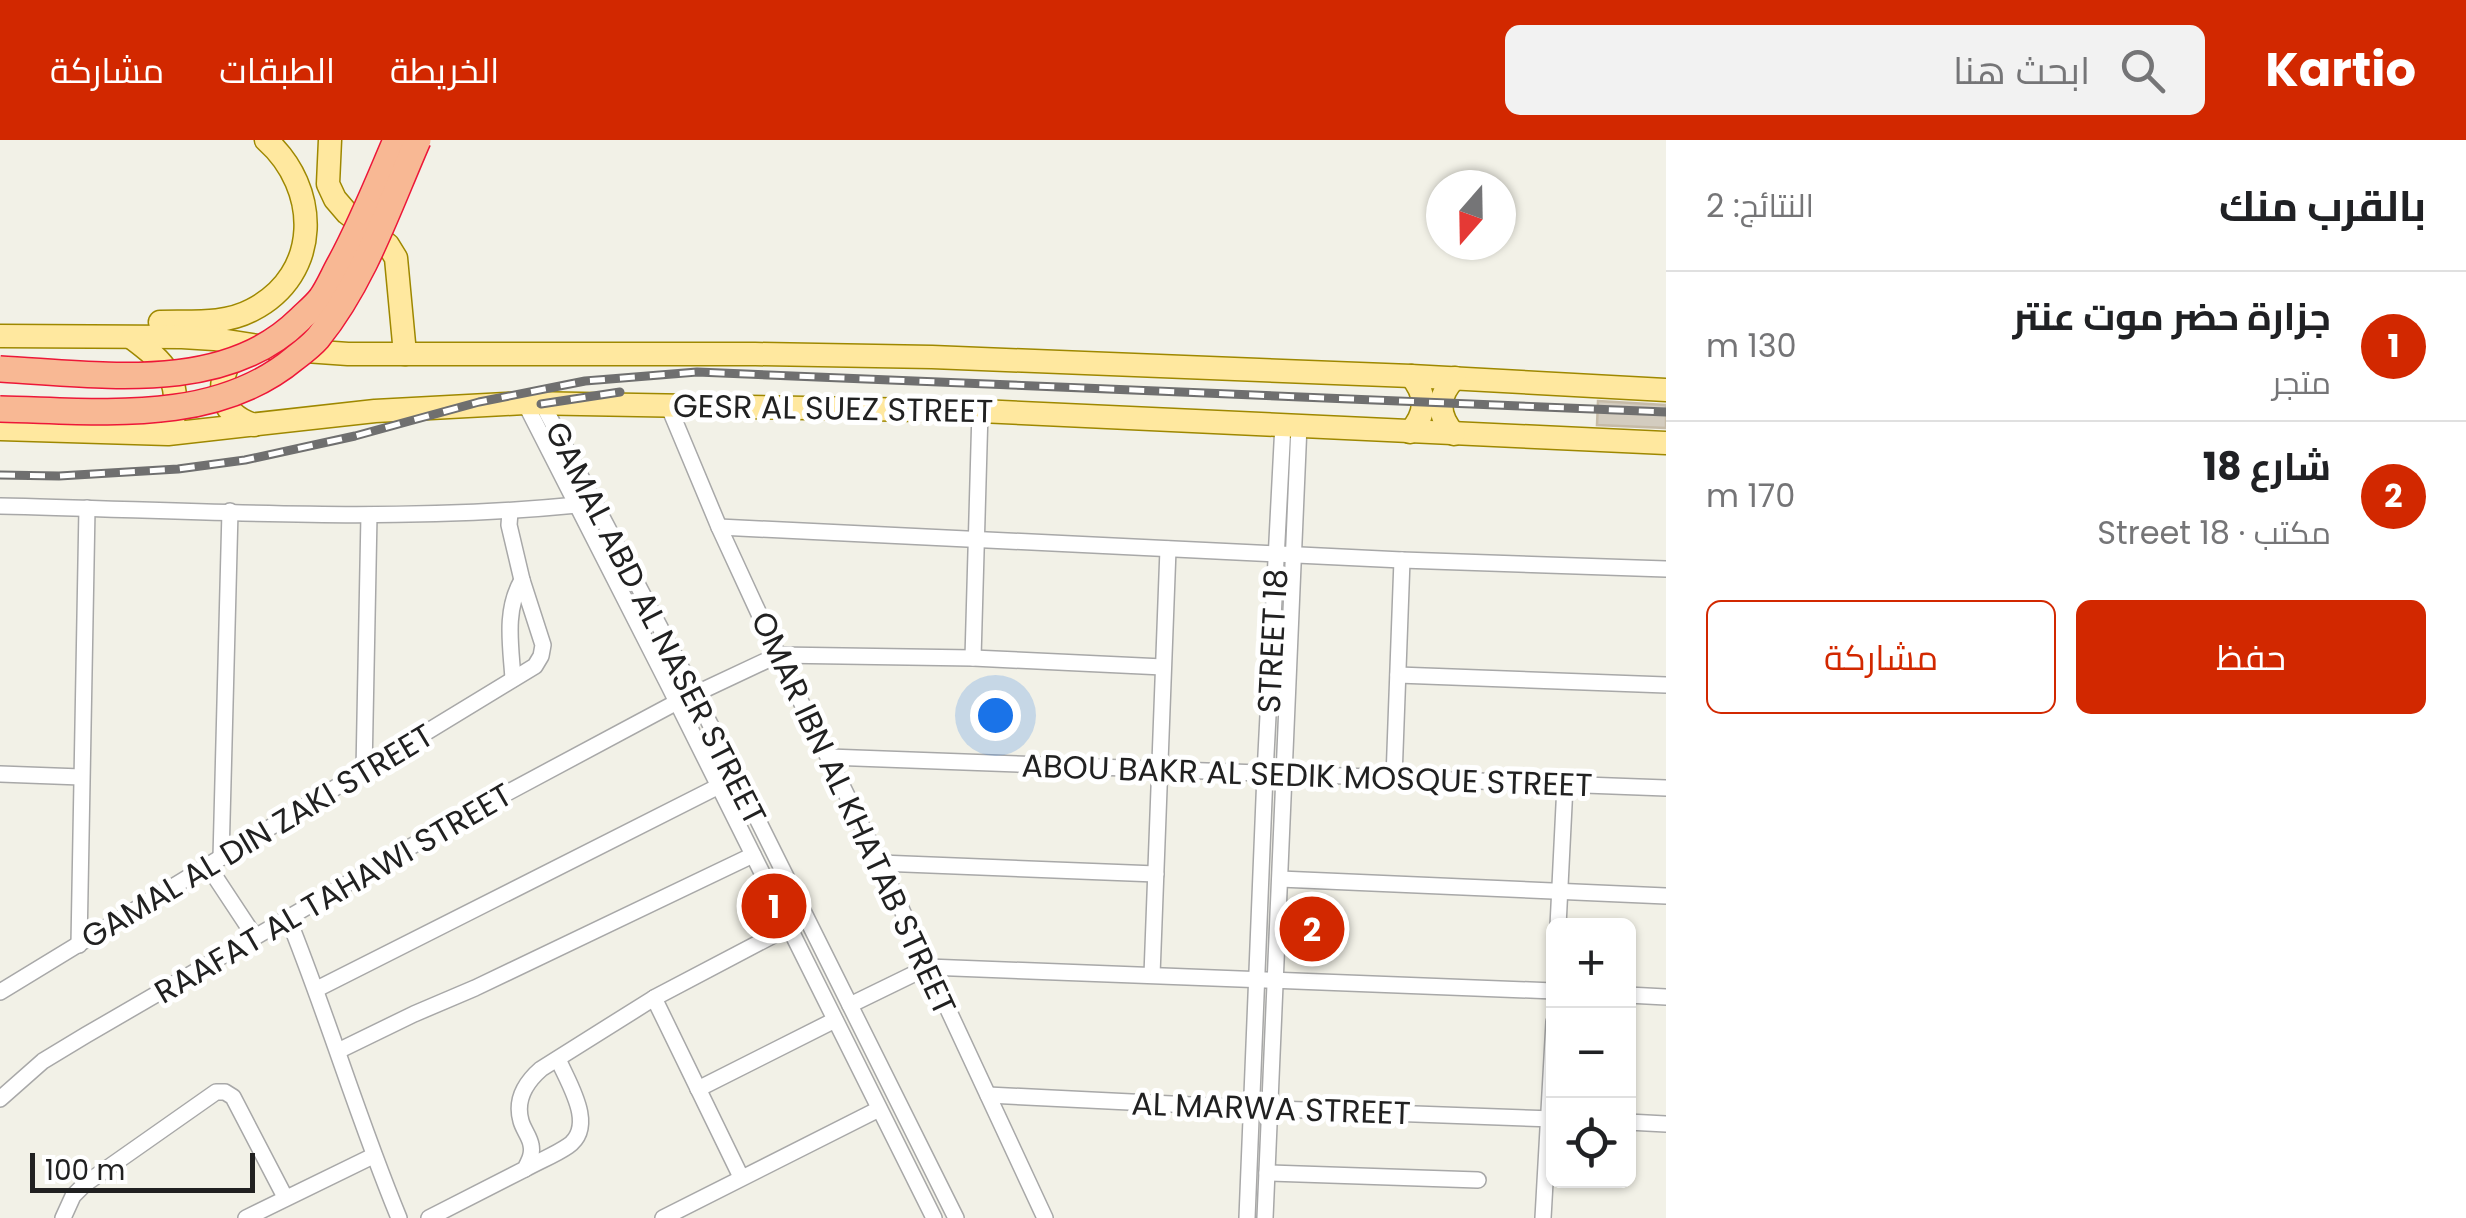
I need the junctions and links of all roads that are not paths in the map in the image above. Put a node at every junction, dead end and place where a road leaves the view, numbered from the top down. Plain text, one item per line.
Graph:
1 (266, 140) edge
2 (330, 140) edge
3 (396, 140) edge
4 (418, 140) edge
5 (0, 336) edge
6 (80, 336) junction
7 (132, 338) junction
8 (242, 344) junction
9 (405, 354) junction
10 (0, 370) edge
11 (1411, 376) junction
12 (1455, 378) junction
13 (1666, 390) edge
14 (534, 403) junction
15 (668, 405) junction
16 (0, 409) edge
17 (980, 411) junction
18 (1291, 424) junction
19 (254, 425) junction
20 (0, 429) edge
21 (1410, 432) junction
22 (168, 434) junction
23 (1454, 434) junction
24 (1666, 443) edge
25 (577, 505) junction
26 (0, 506) edge
27 (87, 508) junction
28 (230, 511) junction
29 (510, 512) junction
30 (368, 516) junction
31 (720, 528) junction
32 (976, 540) junction
33 (1168, 549) junction
34 (1285, 554) junction
35 (1402, 560) junction
36 (1666, 569) edge
37 (522, 580) junction
38 (778, 655) junction
39 (973, 658) junction
40 (1163, 667) junction
41 (1398, 675) junction
42 (514, 679) junction
43 (1666, 685) edge
44 (696, 694) junction
45 (677, 702) junction
46 (829, 757) junction
47 (364, 770) junction
48 (1160, 771) junction
49 (0, 774) edge
50 (1265, 774) junction
51 (1284, 775) junction
52 (81, 777) junction
53 (1394, 778) junction
54 (1566, 785) junction
55 (719, 786) junction
56 (1666, 788) edge
57 (753, 855) junction
58 (215, 862) junction
59 (880, 864) junction
60 (1156, 874) junction
61 (1280, 879) junction
62 (1560, 891) junction
63 (1666, 896) edge
64 (288, 918) junction
65 (1558, 918) edge
66 (789, 927) junction
67 (255, 937) junction
68 (78, 946) junction
69 (928, 967) junction
70 (1152, 974) junction
71 (1258, 979) junction
72 (1275, 980) junction
73 (317, 989) junction
74 (1546, 991) edge
75 (0, 992) edge
76 (1636, 995) edge
77 (1666, 997) edge
78 (654, 998) junction
79 (850, 1005) junction
80 (835, 1020) junction
81 (338, 1050) junction
82 (558, 1059) junction
83 (698, 1089) junction
84 (988, 1095) junction
85 (0, 1099) edge
86 (880, 1109) junction
87 (1261, 1109) junction
88 (1546, 1119) edge
89 (1636, 1122) edge
90 (1666, 1124) edge
91 (373, 1156) junction
92 (525, 1168) junction
93 (1267, 1174) junction
94 (741, 1177) junction
95 (1478, 1180) dead end
96 (1546, 1181) edge
97 (280, 1206) edge
98 (63, 1218) edge
99 (246, 1218) edge
100 (399, 1218) edge
101 (429, 1218) edge
102 (663, 1218) edge
103 (934, 1218) edge
104 (956, 1218) edge
105 (1045, 1218) edge
106 (1248, 1218) edge
107 (1265, 1218) edge
108 (1543, 1218) edge

1 - 6 main road
2 - 9 main road
3 - 10 highway, bridge
4 - 16 highway, bridge
5 - 6 main road, GESR AL SUEZ STREET
6 - 7 main road, GESR AL SUEZ STREET
7 - 8 main road, GESR AL SUEZ STREET
7 - 22 main road
8 - 9 main road, GESR AL SUEZ STREET
8 - 19 main road
9 - 11 main road, GESR AL SUEZ STREET
11 - 12 main road, GESR AL SUEZ STREET
11 - 21 main road
12 - 13 main road, GESR AL SUEZ STREET
12 - 23 main road
14 - 15 main road, GESR AL SUEZ STREET
14 - 19 main road, GESR AL SUEZ STREET
14 - 25 street, GAMAL ABD AL NASER STREET
14 - 44 street, GAMAL ABD AL NASER STREET
15 - 17 main road, GESR AL SUEZ STREET
15 - 31 street, OMAR IBN AL KHATAB STREET
17 - 18 main road, GESR AL SUEZ STREET
17 - 32 street
18 - 21 main road, GESR AL SUEZ STREET
18 - 34 street, STREET 18
19 - 22 main road, GESR AL SUEZ STREET
20 - 22 main road, GESR AL SUEZ STREET
21 - 23 main road, GESR AL SUEZ STREET
23 - 24 main road, GESR AL SUEZ STREET
25 - 29 street
25 - 45 street, GAMAL ABD AL NASER STREET
26 - 27 street
27 - 28 street
27 - 52 street
28 - 30 street
28 - 58 street
29 - 30 street
29 - 37 street, GAMAL AL DIN ZAKI STREET
30 - 47 street
31 - 32 street
31 - 38 street, OMAR IBN AL KHATAB STREET
32 - 33 street
32 - 39 street
33 - 34 street
33 - 40 street
34 - 35 street
34 - 50 street, STREET 18
34 - 51 street, STREET 18
35 - 36 street
35 - 41 street
37 - 42 street, GAMAL AL DIN ZAKI STREET
37 - 42 street, GAMAL AL DIN ZAKI STREET
38 - 39 street
38 - 44 street
38 - 46 street, OMAR IBN AL KHATAB STREET
39 - 40 street
40 - 48 street
41 - 43 street
41 - 53 street
42 - 47 street, GAMAL AL DIN ZAKI STREET
44 - 79 street, GAMAL ABD AL NASER STREET
45 - 55 street, GAMAL ABD AL NASER STREET
45 - 64 street, RAAFAT AL TAHAWI STREET
46 - 48 street, ABOU BAKR AL SEDIK MOSQUE STREET
46 - 59 street, OMAR IBN AL KHATAB STREET
47 - 58 street, GAMAL AL DIN ZAKI STREET
48 - 50 street, ABOU BAKR AL SEDIK MOSQUE STREET
48 - 60 street
49 - 52 street
50 - 51 street, ABOU BAKR AL SEDIK MOSQUE STREET
50 - 71 street, STREET 18
51 - 53 street, ABOU BAKR AL SEDIK MOSQUE STREET
51 - 61 street, STREET 18
52 - 68 street
53 - 54 street, ABOU BAKR AL SEDIK MOSQUE STREET
54 - 56 street, ABOU BAKR AL SEDIK MOSQUE STREET
54 - 62 street
55 - 57 street, GAMAL ABD AL NASER STREET
55 - 73 street
57 - 66 street, GAMAL ABD AL NASER STREET
57 - 81 street
58 - 67 street
58 - 68 street, GAMAL AL DIN ZAKI STREET
59 - 60 street
59 - 69 street, OMAR IBN AL KHATAB STREET
60 - 70 street
61 - 62 street
61 - 72 street, STREET 18
62 - 63 street
62 - 65 street
64 - 67 street, RAAFAT AL TAHAWI STREET
64 - 73 street
66 - 78 street
66 - 80 street, GAMAL ABD AL NASER STREET
67 - 85 street, RAAFAT AL TAHAWI STREET
68 - 75 street, GAMAL AL DIN ZAKI STREET
69 - 70 street
69 - 79 street
69 - 84 street, OMAR IBN AL KHATAB STREET
70 - 71 street
71 - 72 street
71 - 87 street, STREET 18
72 - 74 street
72 - 87 street, STREET 18
73 - 81 street
76 - 77 street
78 - 82 street
78 - 83 street
79 - 104 street, GAMAL ABD AL NASER STREET
80 - 83 street
80 - 86 street, GAMAL ABD AL NASER STREET
81 - 91 street
82 - 92 street
82 - 92 street
83 - 94 street
84 - 87 street, AL MARWA STREET
84 - 105 street, OMAR IBN AL KHATAB STREET
86 - 94 street
86 - 103 street, GAMAL ABD AL NASER STREET
87 - 88 street, AL MARWA STREET
87 - 93 street, STREET 18
87 - 106 street, STREET 18
89 - 90 street
91 - 97 street
91 - 100 street
92 - 101 street
93 - 95 street
93 - 107 street, STREET 18
94 - 102 street
96 - 108 street
97 - 98 street
97 - 99 street

